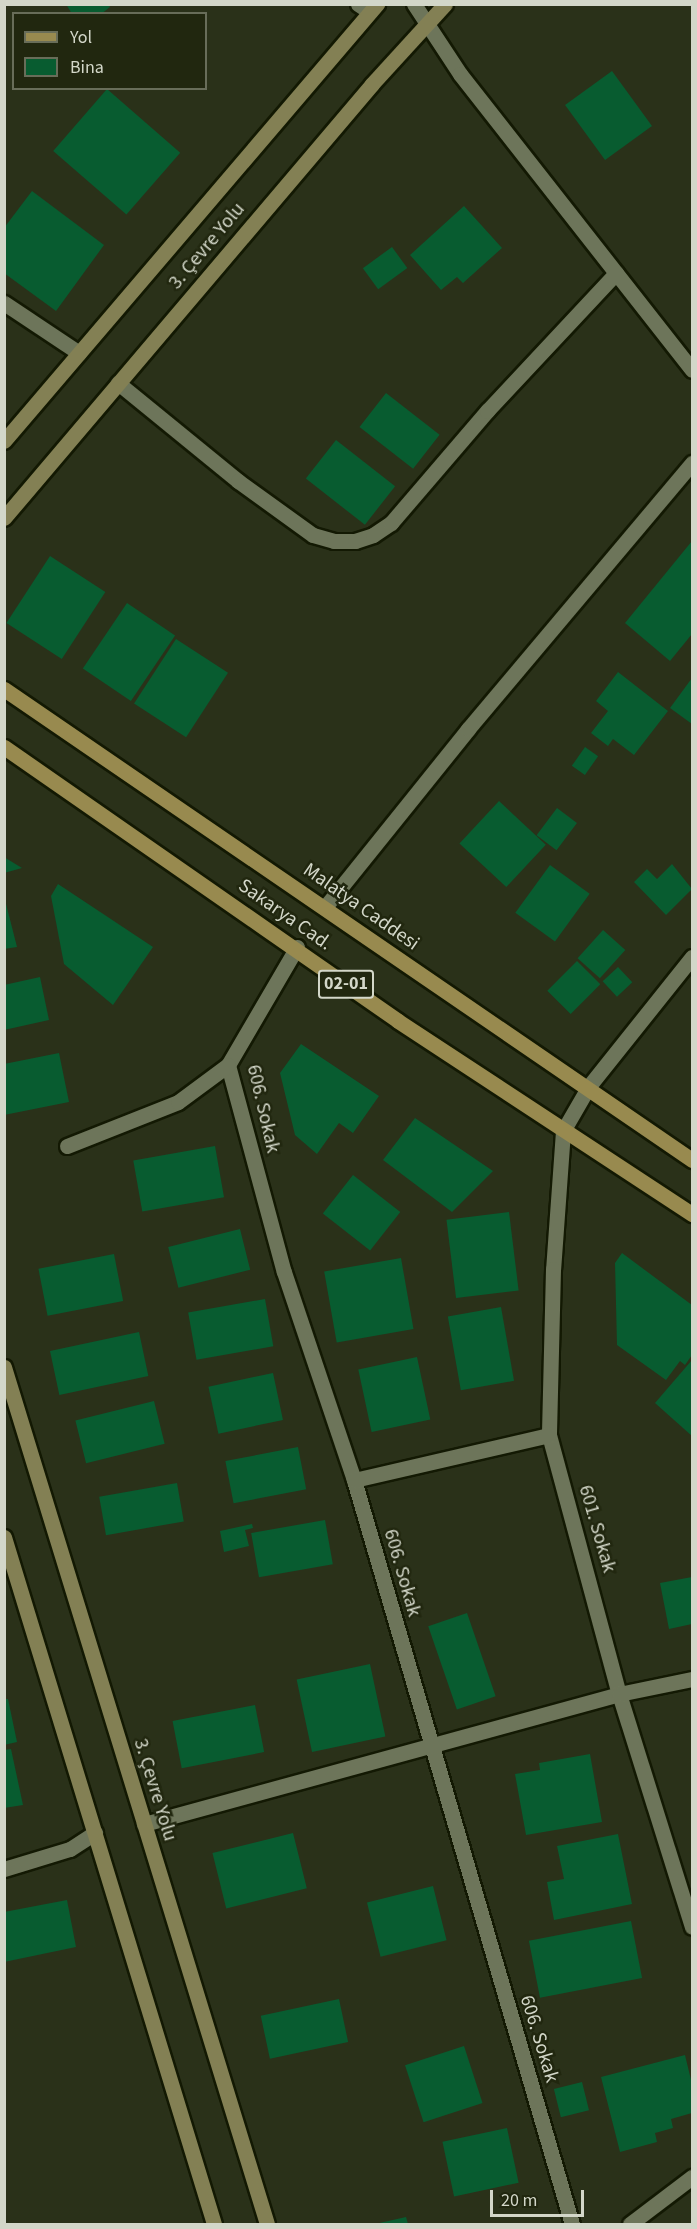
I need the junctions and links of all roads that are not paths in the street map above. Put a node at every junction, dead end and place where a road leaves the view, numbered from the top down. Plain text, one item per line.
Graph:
1 (414, 4) edge
2 (445, 4) edge
3 (368, 7) edge
4 (426, 24) junction
5 (616, 273) junction
6 (4, 303) edge
7 (79, 353) junction
8 (693, 370) edge
9 (118, 383) junction
10 (4, 441) edge
11 (693, 463) edge
12 (4, 518) edge
13 (4, 689) edge
14 (4, 747) edge
15 (325, 907) junction
16 (297, 947) junction
17 (693, 957) edge
18 (228, 1065) junction
19 (589, 1086) junction
20 (563, 1131) junction
21 (67, 1146) dead end
22 (693, 1160) edge
23 (693, 1214) edge
24 (4, 1366) edge
25 (549, 1435) junction
26 (354, 1480) junction
27 (4, 1537) edge
28 (693, 1679) edge
29 (619, 1694) junction
30 (429, 1745) junction
31 (144, 1824) junction
32 (95, 1833) junction
33 (4, 1869) edge
34 (693, 1927) edge
35 (693, 2177) edge
36 (214, 2224) edge
37 (267, 2224) edge
38 (572, 2224) edge
39 (630, 2224) edge

1 - 4 street
2 - 4 main road, 3. Çevre Yolu
3 - 7 main road, 3. Çevre Yolu
4 - 5 street
4 - 9 main road, 3. Çevre Yolu
5 - 8 street
5 - 9 street
6 - 7 street
7 - 10 main road, 3. Çevre Yolu
9 - 12 main road, 3. Çevre Yolu
11 - 15 street
13 - 15 main road, Malatya Caddesi
14 - 16 main road, Sakarya Cad. / 02-01
15 - 19 main road, Malatya Caddesi
16 - 18 street, 606. Sokak
16 - 20 main road, Sakarya Cad. / 02-01
17 - 19 street
18 - 21 street
18 - 26 street, 606. Sokak
19 - 20 street
19 - 22 main road, Malatya Caddesi
20 - 23 main road, Sakarya Cad. / 02-01
20 - 25 street, 601. Sokak
24 - 31 main road, 3. Çevre Yolu
25 - 26 street
25 - 29 street, 601. Sokak
26 - 30 street, 606. Sokak
27 - 32 main road
28 - 29 street
29 - 30 street
29 - 34 street, 601. Sokak
30 - 31 street
30 - 38 street, 606. Sokak
31 - 37 main road, 3. Çevre Yolu
32 - 33 street
32 - 36 main road
35 - 39 street

